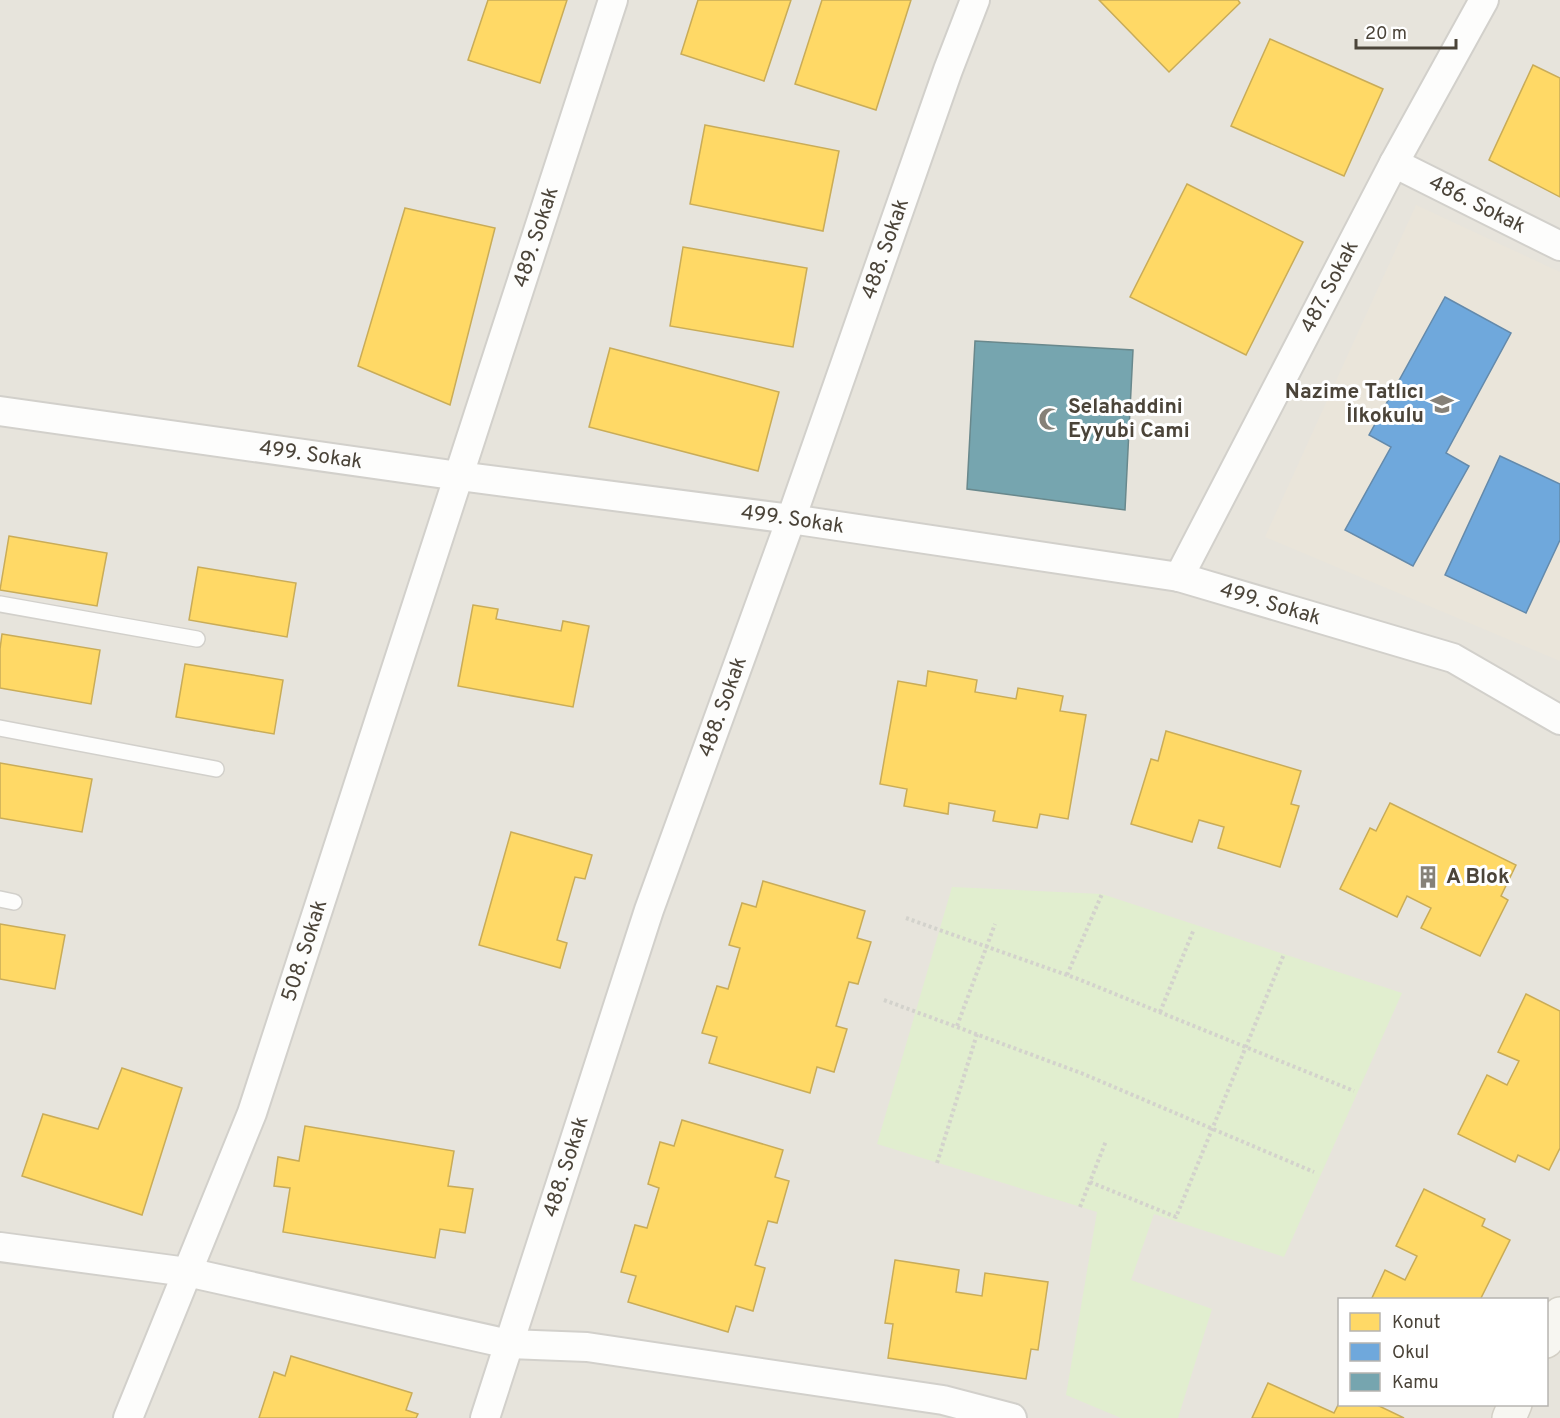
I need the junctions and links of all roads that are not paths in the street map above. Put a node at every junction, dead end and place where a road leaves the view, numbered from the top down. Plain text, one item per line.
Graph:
1 (613, 0) edge
2 (975, 0) edge
3 (1484, 0) edge
4 (1394, 163) junction
5 (1560, 246) edge
6 (0, 411) edge
7 (459, 476) junction
8 (791, 519) junction
9 (1179, 577) junction
10 (0, 604) edge
11 (197, 639) dead end
12 (1560, 720) edge
13 (0, 728) edge
14 (216, 769) dead end
15 (0, 1247) edge
16 (187, 1272) junction
17 (1560, 1314) edge
18 (1548, 1337) edge
19 (509, 1344) junction
20 (128, 1418) edge
21 (485, 1418) edge
22 (1012, 1418) edge

1 - 7 street, 489. Sokak
2 - 8 street, 488. Sokak
3 - 4 street, 487. Sokak
4 - 5 street, 486. Sokak
4 - 9 street, 487. Sokak
6 - 7 street, 499. Sokak
7 - 8 street, 499. Sokak
7 - 16 street, 508. Sokak
8 - 9 street, 499. Sokak
8 - 19 street, 488. Sokak
9 - 12 street, 499. Sokak
10 - 11 lane
13 - 14 lane
15 - 16 street
16 - 19 street
16 - 20 street, 508. Sokak
17 - 18 street
19 - 21 street, 488. Sokak
19 - 22 street

